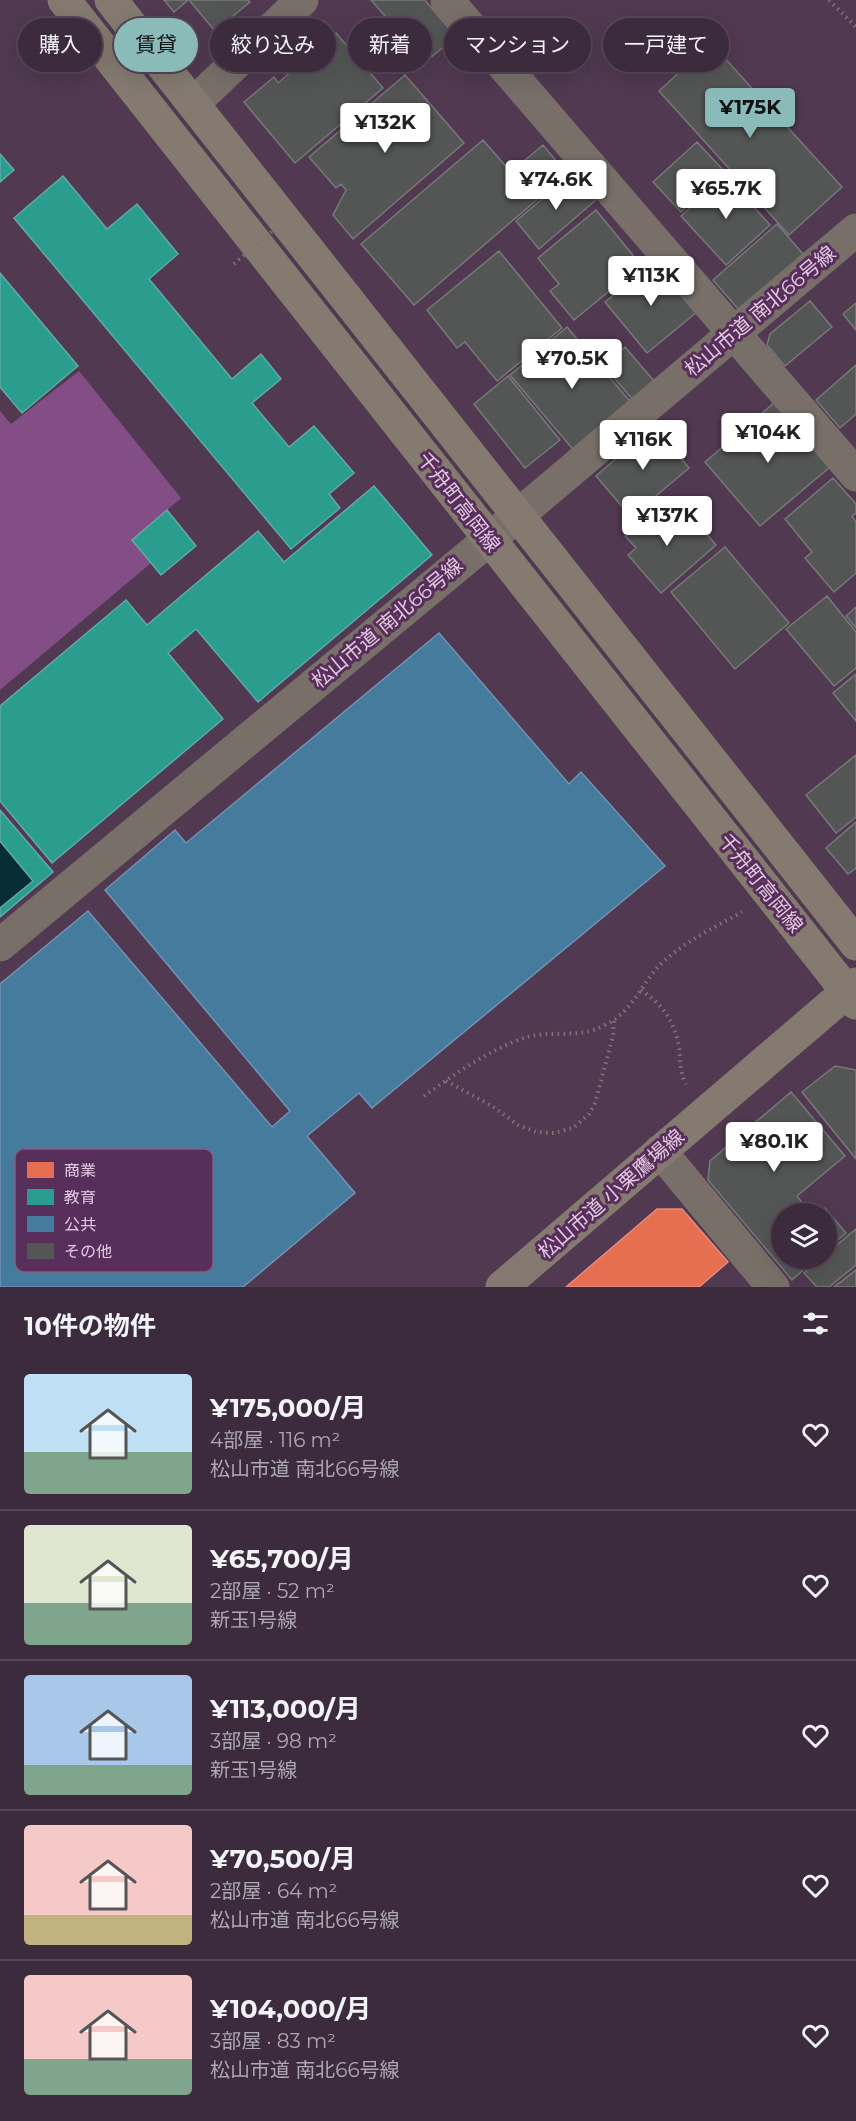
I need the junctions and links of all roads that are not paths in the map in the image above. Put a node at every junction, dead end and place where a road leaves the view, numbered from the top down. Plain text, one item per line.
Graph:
1 (64, 0) edge
2 (111, 0) edge
3 (302, 0) edge
4 (447, 0) edge
5 (194, 103) junction
6 (166, 127) junction
7 (856, 230) edge
8 (734, 333) junction
9 (856, 474) edge
10 (516, 517) junction
11 (488, 540) junction
12 (856, 944) edge
13 (0, 945) edge
14 (853, 993) edge
15 (660, 1151) junction
16 (502, 1287) edge
17 (772, 1287) edge

1 - 6 street, 千舟町高岡線
2 - 5 street, 千舟町高岡線
3 - 5 street
4 - 8 street
5 - 6 street
5 - 10 street, 千舟町高岡線
6 - 11 street, 千舟町高岡線
7 - 8 street, 松山市道 南北66号線
8 - 9 street
8 - 10 street, 松山市道 南北66号線
10 - 11 street, 松山市道 南北66号線
10 - 12 street, 千舟町高岡線
11 - 13 street, 松山市道 南北66号線
11 - 14 street, 千舟町高岡線
14 - 15 street, 松山市道 小栗鷹場線
15 - 16 street, 松山市道 小栗鷹場線
15 - 17 street

